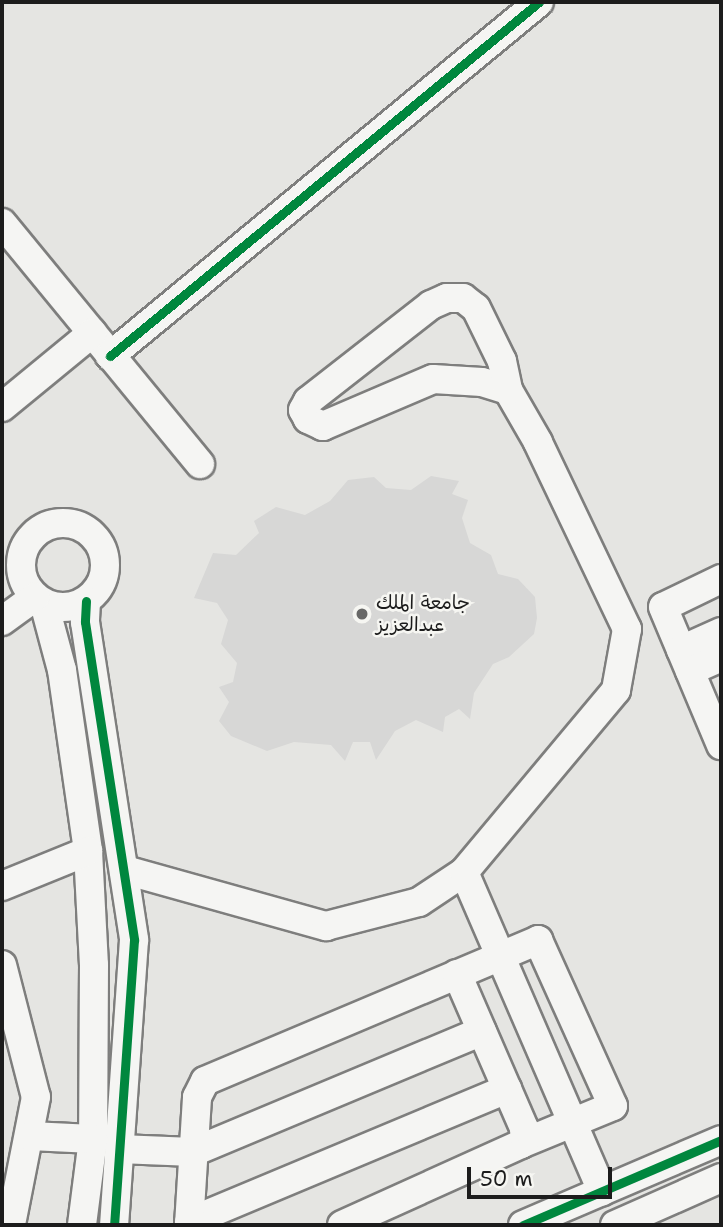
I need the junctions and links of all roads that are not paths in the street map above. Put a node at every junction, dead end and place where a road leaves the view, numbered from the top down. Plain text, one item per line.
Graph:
1 (539, 2) edge
2 (2, 223) edge
3 (92, 333) junction
4 (110, 356) junction
5 (508, 390) junction
6 (2, 407) edge
7 (200, 464) dead end
8 (14, 546) edge
9 (721, 579) edge
10 (39, 600) junction
11 (86, 601) junction
12 (2, 621) edge
13 (721, 632) edge
14 (721, 657) edge
15 (685, 661) junction
16 (720, 738) edge
17 (88, 851) junction
18 (125, 870) junction
19 (464, 872) junction
20 (2, 886) edge
21 (500, 957) junction
22 (2, 965) edge
23 (457, 974) junction
24 (482, 1031) junction
25 (507, 1089) junction
26 (573, 1124) junction
27 (30, 1136) junction
28 (93, 1139) junction
29 (721, 1140) edge
30 (522, 1144) junction
31 (119, 1149) junction
32 (194, 1152) junction
33 (721, 1178) edge
34 (602, 1191) junction
35 (189, 1223) edge
36 (10, 1225) edge
37 (82, 1225) edge
38 (114, 1225) edge
39 (342, 1225) edge
40 (523, 1225) edge
41 (615, 1225) edge

1 - 4 street
2 - 3 street
3 - 4 street
3 - 6 street
4 - 7 street
5 - 5 street
5 - 19 street
8 - 10 street
8 - 11 street
9 - 15 street
10 - 11 street
10 - 12 street
10 - 17 street
11 - 18 street
13 - 15 street
14 - 15 street
15 - 16 street
17 - 20 street
17 - 28 street
18 - 19 street
18 - 31 street
19 - 21 street
21 - 23 street
21 - 26 street
21 - 26 street
22 - 27 street
23 - 24 street
23 - 32 street
24 - 25 street
24 - 32 street
25 - 30 street
25 - 35 street
26 - 30 street
26 - 34 street
27 - 28 street
27 - 36 street
28 - 37 street
29 - 34 street
30 - 39 street
31 - 32 street
31 - 38 street
32 - 35 street
33 - 41 street
34 - 40 street

